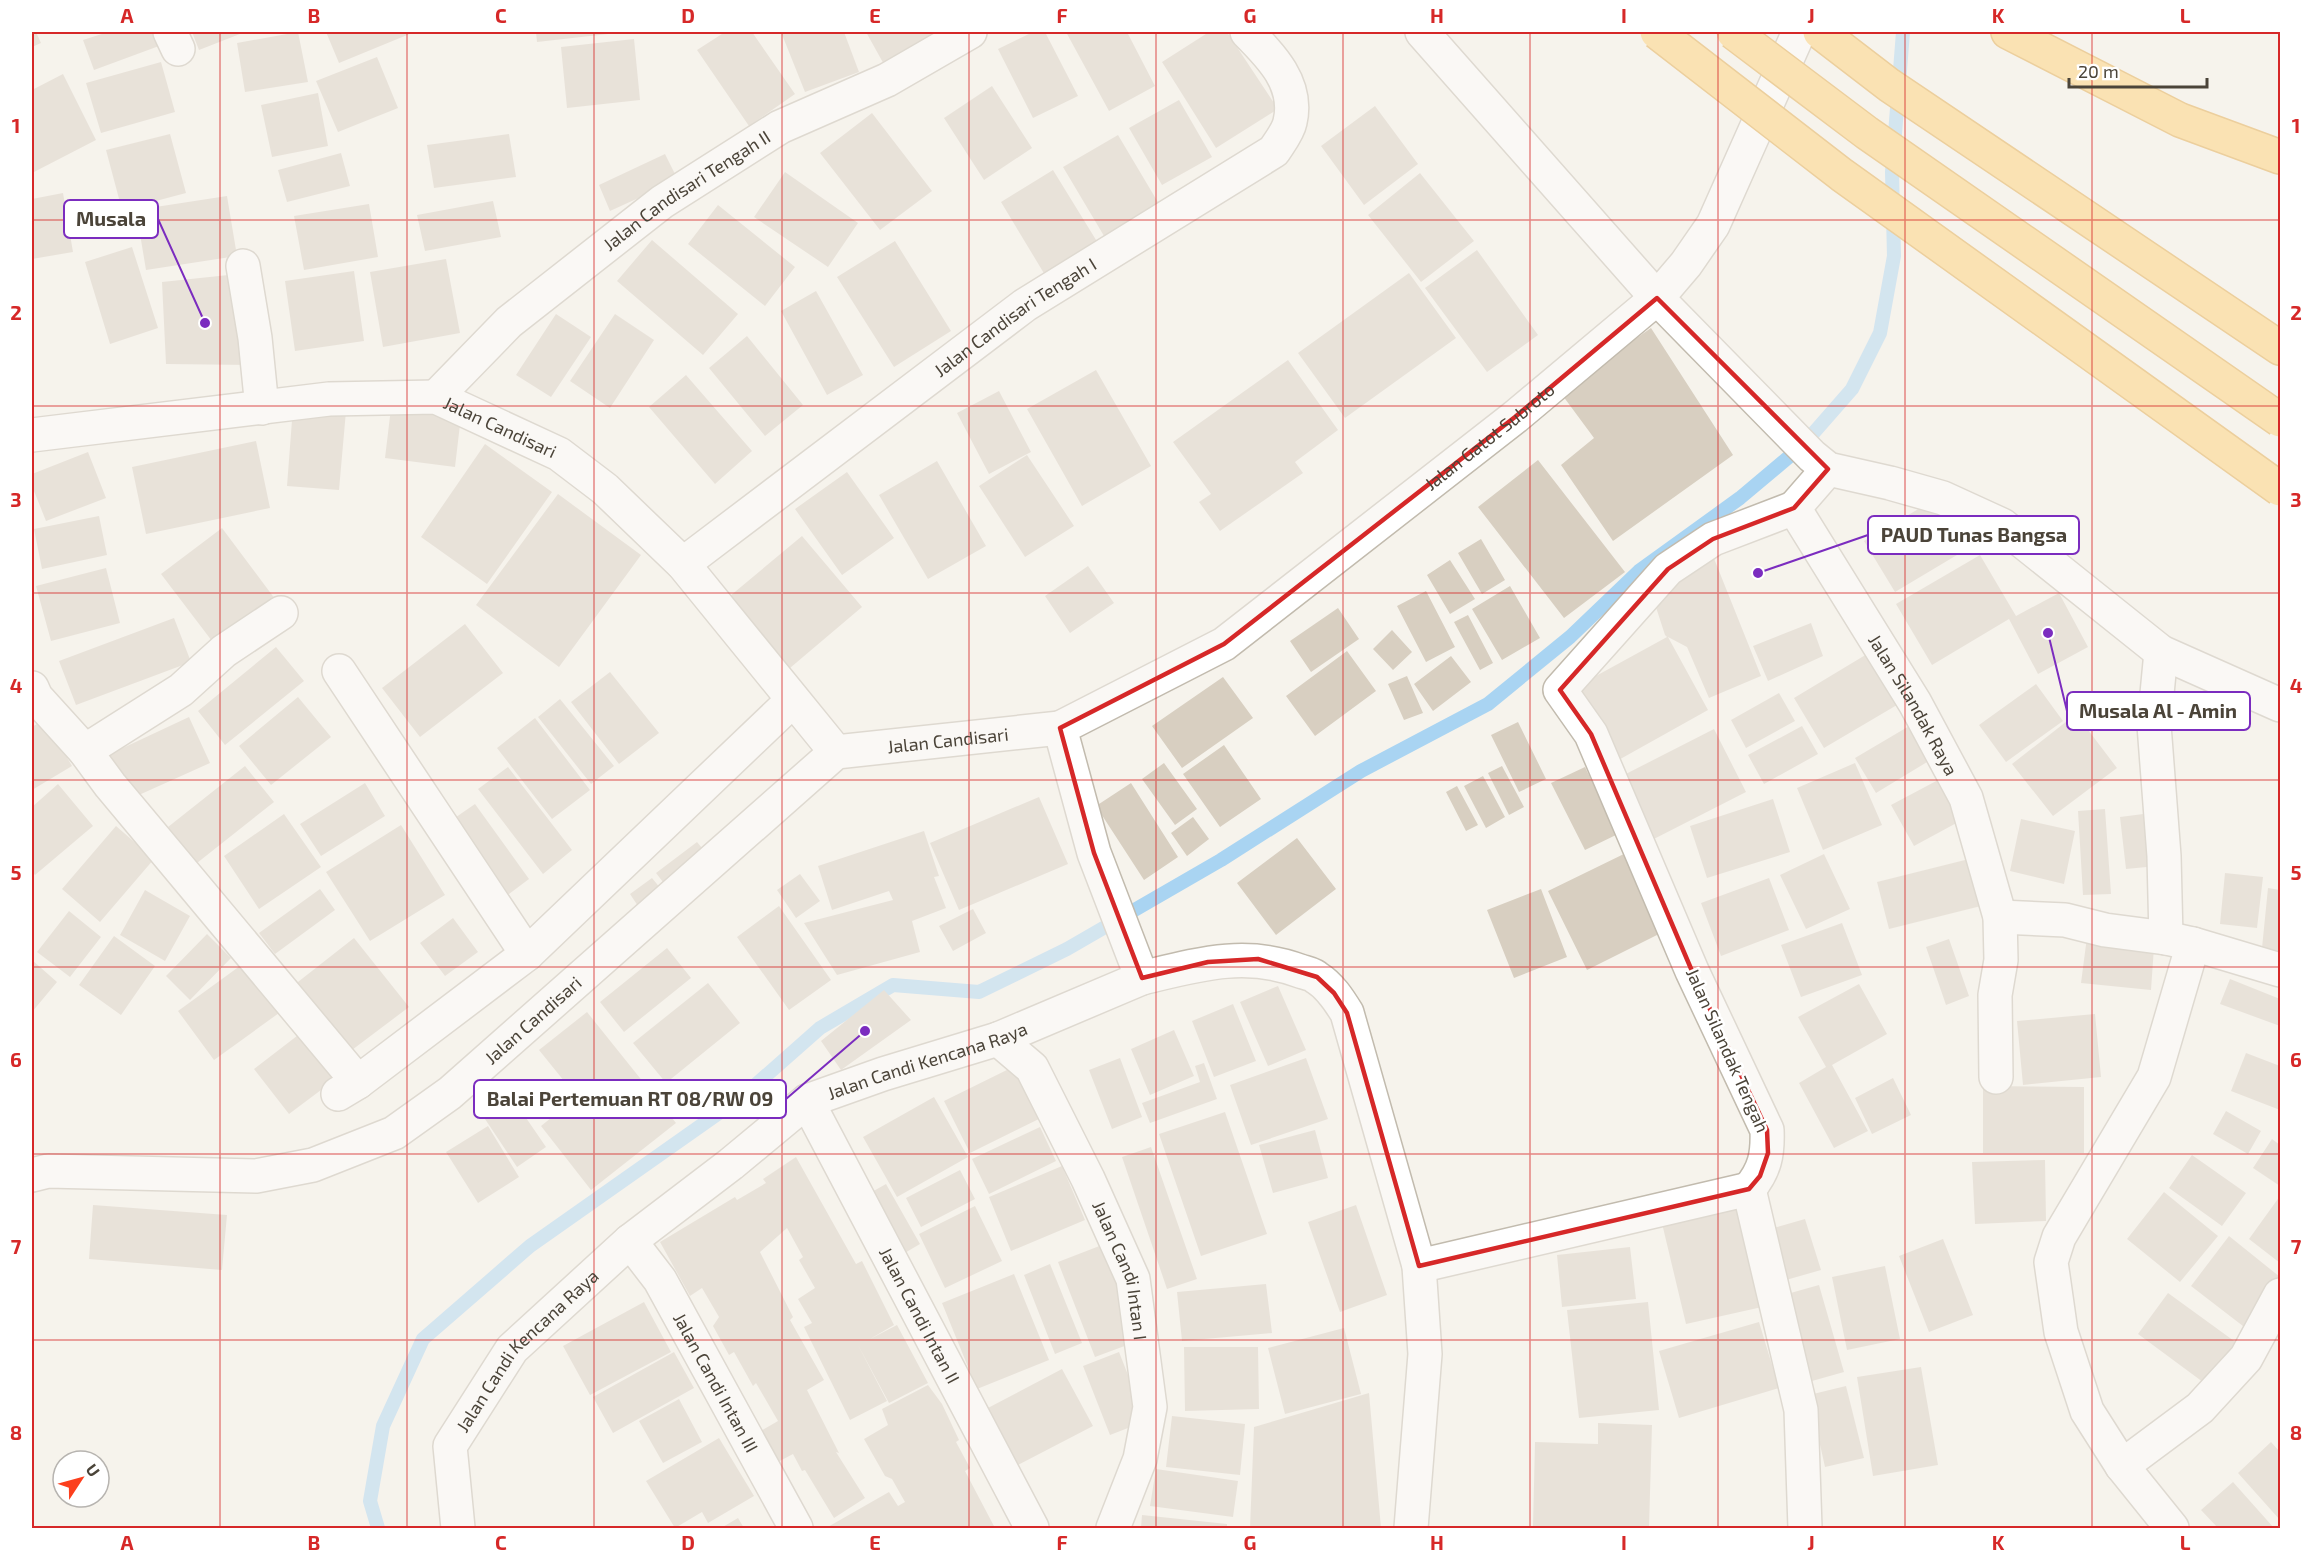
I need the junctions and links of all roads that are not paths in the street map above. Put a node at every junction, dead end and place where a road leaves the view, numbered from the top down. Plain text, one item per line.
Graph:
1 (970, 32) edge
2 (1422, 32) edge
3 (1657, 32) edge
4 (1733, 32) edge
5 (1799, 32) edge
6 (1820, 32) edge
7 (2008, 32) edge
8 (1258, 43) edge
9 (2280, 157) edge
10 (243, 266) dead end
11 (1657, 298) junction
12 (2280, 348) edge
13 (436, 397) junction
14 (262, 408) junction
15 (2280, 420) edge
16 (32, 435) edge
17 (1820, 462) junction
18 (2280, 489) edge
19 (1794, 508) junction
20 (683, 564) junction
21 (281, 613) dead end
22 (2161, 652) junction
23 (339, 671) dead end
24 (33, 694) edge
25 (793, 700) junction
26 (2280, 705) edge
27 (1059, 728) junction
28 (85, 751) junction
29 (836, 752) junction
30 (2000, 917) junction
31 (2180, 941) junction
32 (526, 954) junction
33 (2280, 970) edge
34 (1142, 978) junction
35 (998, 1039) junction
36 (1996, 1077) dead end
37 (807, 1101) junction
38 (32, 1175) edge
39 (1749, 1189) junction
40 (630, 1241) junction
41 (1419, 1266) junction
42 (2280, 1296) edge
43 (2122, 1466) junction
44 (458, 1528) edge
45 (796, 1528) edge
46 (1032, 1528) edge
47 (1113, 1528) edge
48 (1411, 1528) edge
49 (1805, 1528) edge
50 (2172, 1528) edge

1 - 13 street, Jalan Candisari Tengah II
2 - 11 street
3 - 18 highway, bridge
4 - 15 highway, bridge
5 - 11 street, Jalan Gatot Subroto
6 - 12 highway
7 - 9 highway
8 - 20 street, Jalan Candisari Tengah I
10 - 14 street
11 - 17 street
11 - 27 street, Jalan Gatot Subroto
13 - 14 street, Jalan Candisari
13 - 20 street, Jalan Candisari
14 - 16 street, Jalan Candisari
17 - 19 street
17 - 22 street
19 - 30 street, Jalan Silandak Raya
19 - 39 street, Jalan Silandak Tengah
20 - 25 street, Jalan Candisari
21 - 28 street
22 - 26 street
22 - 31 street
23 - 32 street
24 - 28 street
25 - 29 street, Jalan Candisari
25 - 32 street
27 - 29 street, Jalan Candisari
27 - 34 street
28 - 32 street
29 - 38 street, Jalan Candisari
30 - 31 street
30 - 36 street, Jalan Silandak Raya
31 - 33 street
31 - 43 street
34 - 35 street, Jalan Candi Kencana Raya
34 - 41 street, Jalan Candi Kencana Raya
35 - 37 street, Jalan Candi Kencana Raya
35 - 47 street, Jalan Candi Intan I
37 - 40 street, Jalan Candi Kencana Raya
37 - 46 street, Jalan Candi Intan II
39 - 41 street
39 - 49 street
40 - 44 street, Jalan Candi Kencana Raya
40 - 45 street, Jalan Candi Intan III
41 - 48 street, Jalan Candi Kencana Raya
42 - 43 street
43 - 50 street

